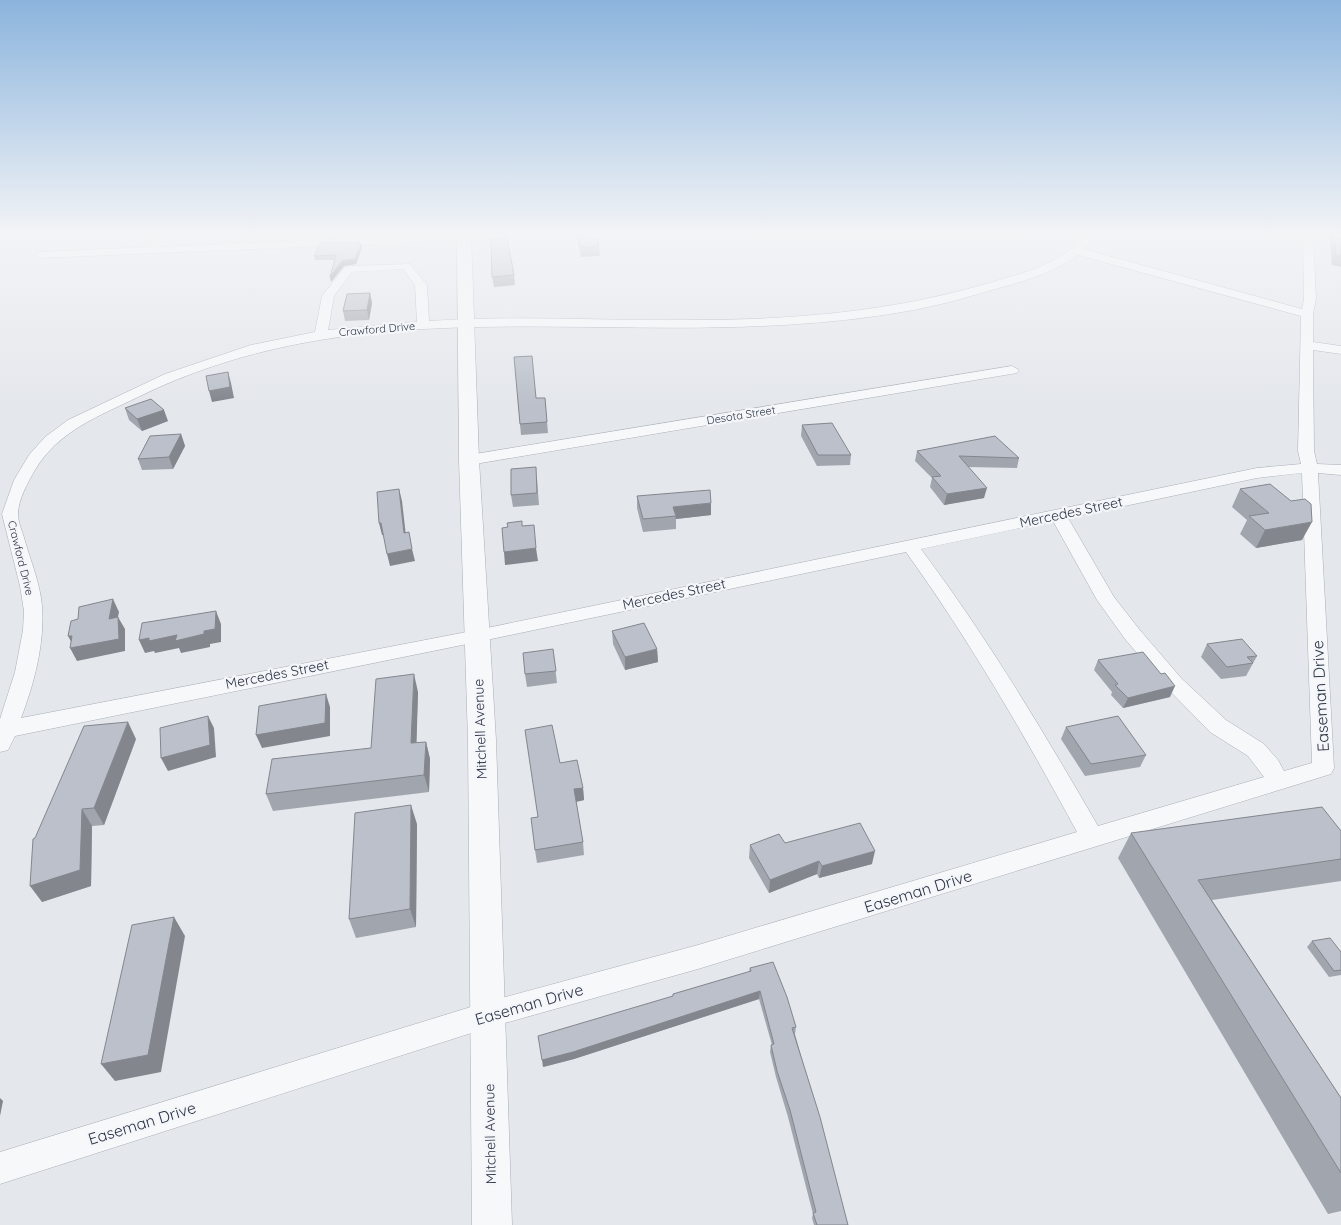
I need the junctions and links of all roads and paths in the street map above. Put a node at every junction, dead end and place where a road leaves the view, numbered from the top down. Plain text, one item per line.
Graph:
1 (333, 290) edge
2 (421, 290) edge
3 (464, 290) edge
4 (981, 290) edge
5 (1220, 290) edge
6 (1310, 290) edge
7 (1307, 314) junction
8 (465, 323) junction
9 (423, 325) junction
10 (321, 335) junction
11 (1308, 345) junction
12 (1341, 350) edge
13 (1012, 370) dead end
14 (469, 460) junction
15 (1310, 468) junction
16 (1341, 470) edge
17 (1058, 514) junction
18 (910, 546) junction
19 (477, 636) junction
20 (4, 737) edge
21 (1278, 782) junction
22 (1092, 838) junction
23 (487, 1015) junction
24 (0, 1168) edge
25 (492, 1225) edge

1 - 10 street
2 - 9 street
3 - 8 street, Mitchell Avenue
4 - 8 street, Crawford Drive
5 - 7 street
6 - 7 street, Easeman Drive
7 - 11 street, Easeman Drive
8 - 9 street, Crawford Drive
8 - 14 street, Mitchell Avenue
9 - 10 street, Crawford Drive
10 - 20 street, Crawford Drive
11 - 12 street
11 - 15 street, Easeman Drive
13 - 14 street, Desota Street
14 - 19 street, Mitchell Avenue
15 - 16 street, Mercedes Street
15 - 17 street, Mercedes Street
15 - 21 street, Easeman Drive
17 - 18 street, Mercedes Street
17 - 21 street
18 - 19 street, Mercedes Street
18 - 22 street
19 - 20 street, Mercedes Street
19 - 23 street, Mitchell Avenue
21 - 22 street, Easeman Drive
22 - 23 street, Easeman Drive
23 - 24 street, Easeman Drive
23 - 25 street, Mitchell Avenue

